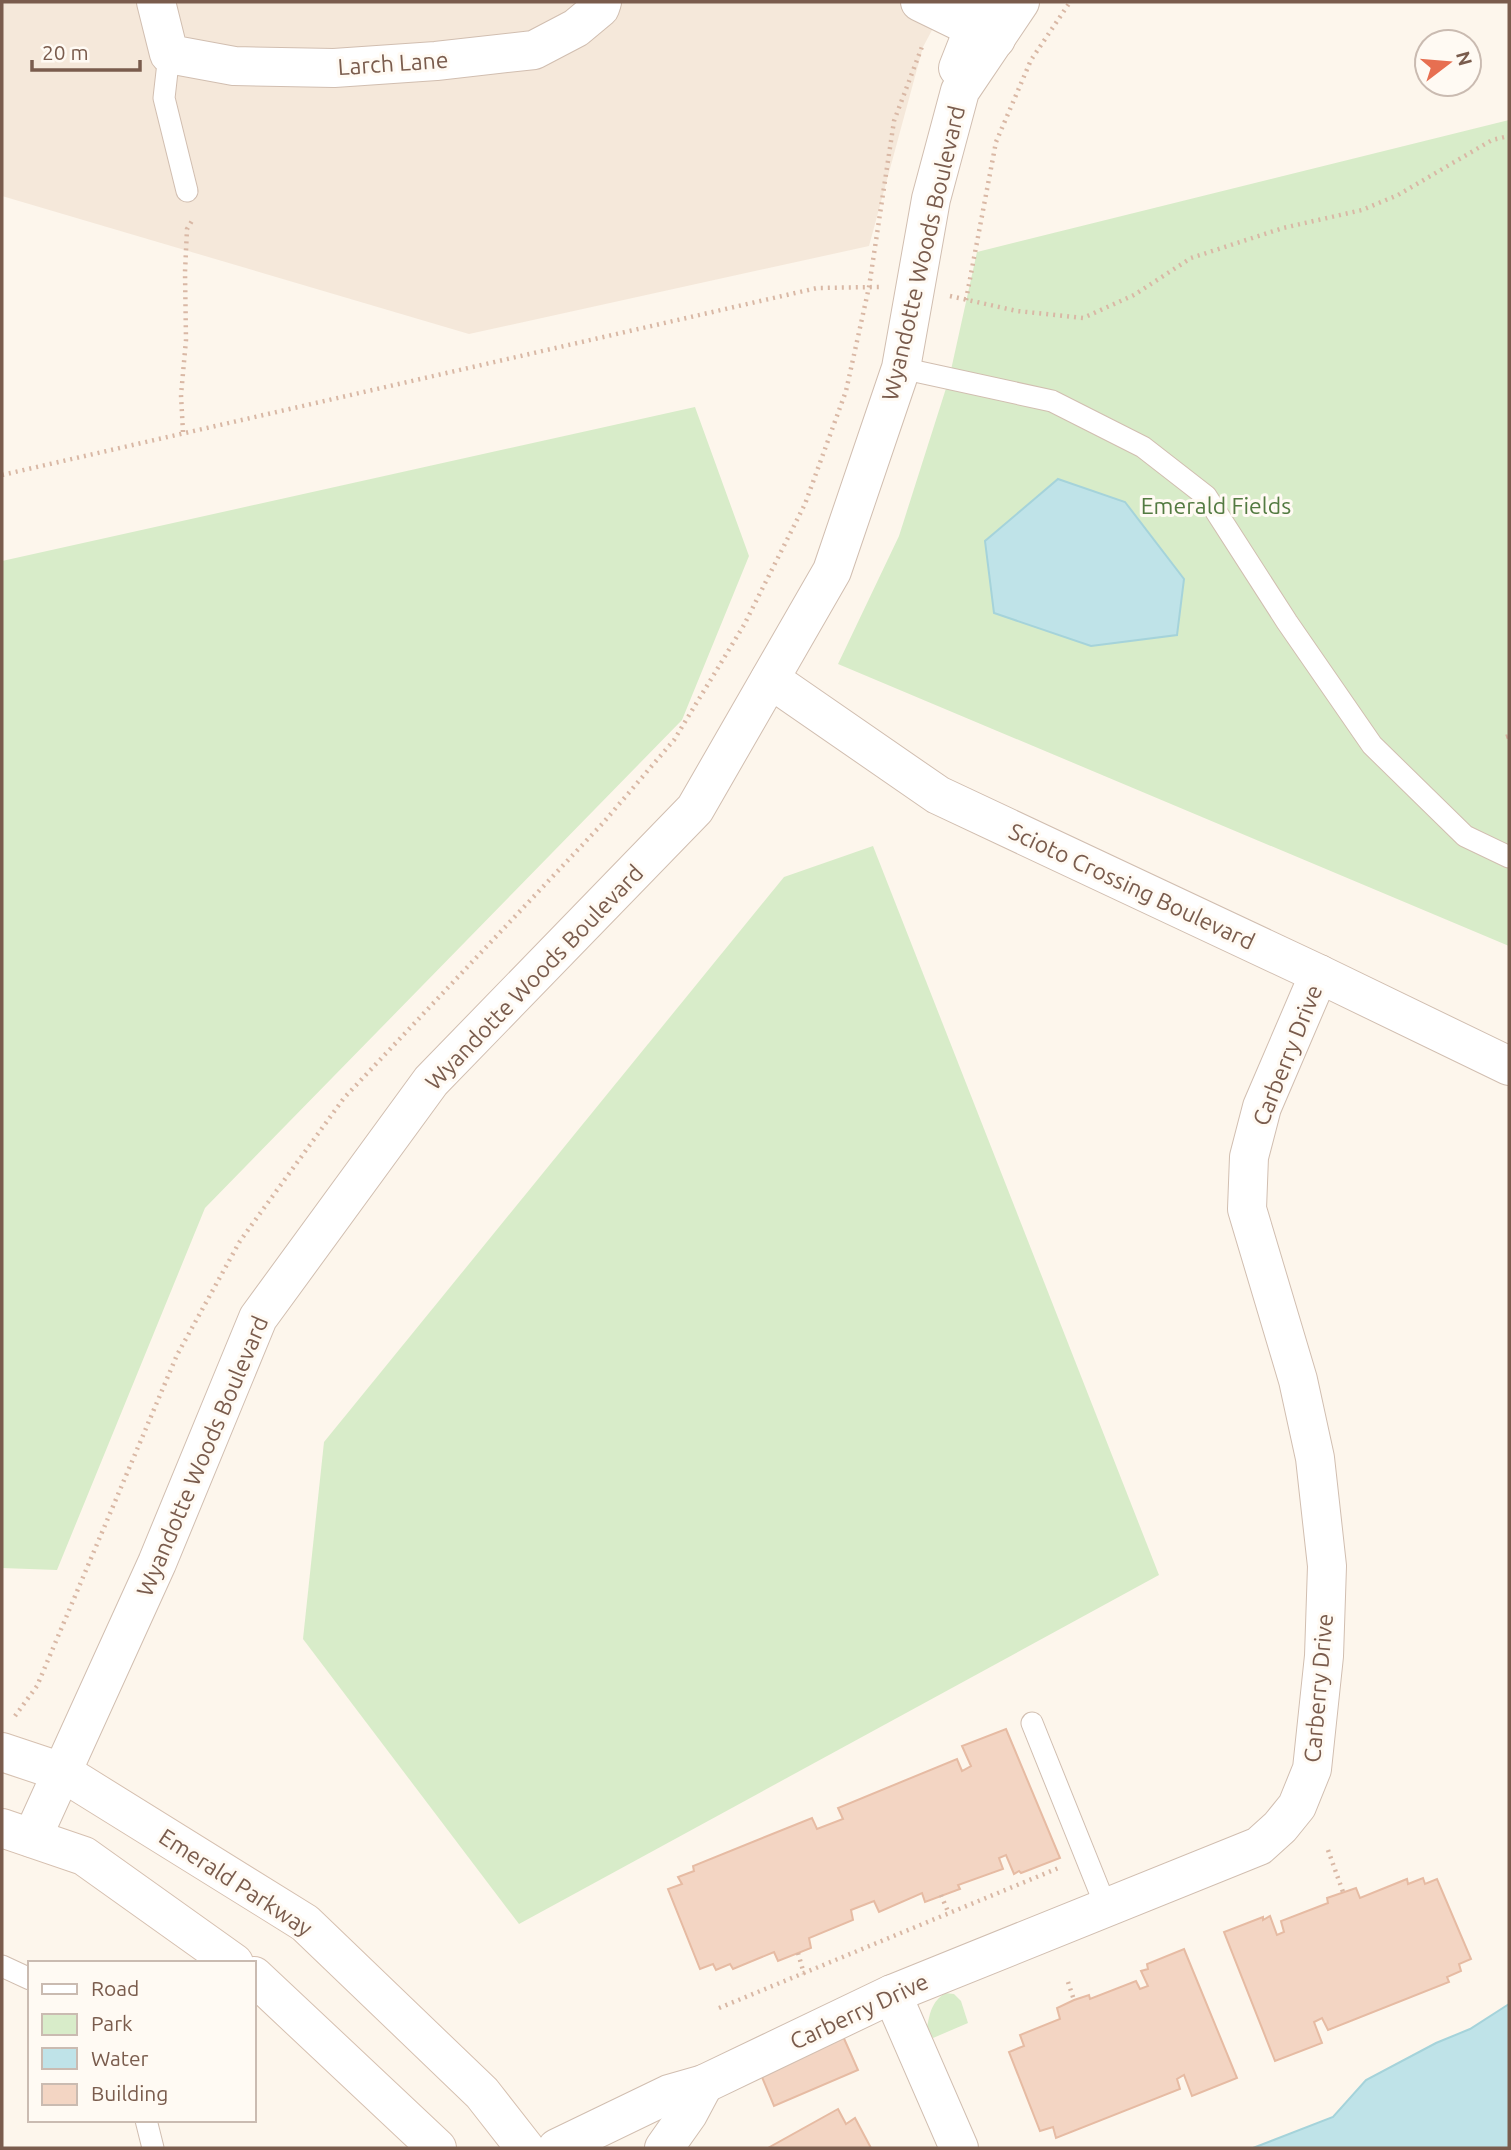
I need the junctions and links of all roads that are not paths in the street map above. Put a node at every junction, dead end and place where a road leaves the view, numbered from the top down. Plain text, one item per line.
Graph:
1 (156, 2) edge
2 (602, 2) edge
3 (981, 12) edge
4 (169, 54) junction
5 (187, 191) road end
6 (901, 368) junction
7 (770, 679) junction
8 (1509, 857) edge
9 (1320, 974) junction
10 (1509, 1066) edge
11 (1032, 1723) dead end
12 (2, 1752) edge
13 (62, 1772) junction
14 (17, 1833) edge
15 (1106, 1907) junction
16 (231, 1961) edge
17 (2, 1966) edge
18 (28, 1978) edge
19 (256, 1978) edge
20 (892, 1994) junction
21 (704, 2084) junction
22 (146, 2122) edge
23 (153, 2148) edge
24 (437, 2148) edge
25 (525, 2148) edge
26 (557, 2148) edge
27 (664, 2148) edge
28 (959, 2148) edge

1 - 4 street
2 - 4 street, Larch Lane
3 - 6 street, Wyandotte Woods Boulevard
4 - 5 lane
6 - 7 street, Wyandotte Woods Boulevard
6 - 8 lane
7 - 9 street, Scioto Crossing Boulevard
7 - 13 street, Wyandotte Woods Boulevard
9 - 10 street, Scioto Crossing Boulevard
9 - 15 street, Carberry Drive
11 - 15 lane
12 - 13 street, Emerald Parkway
13 - 14 street, Wyandotte Woods Boulevard
13 - 25 street, Emerald Parkway
14 - 16 street
15 - 20 street, Carberry Drive
17 - 18 lane
19 - 24 street
20 - 21 street, Carberry Drive
20 - 28 street
21 - 26 street, Carberry Drive
21 - 27 street
22 - 23 lane

